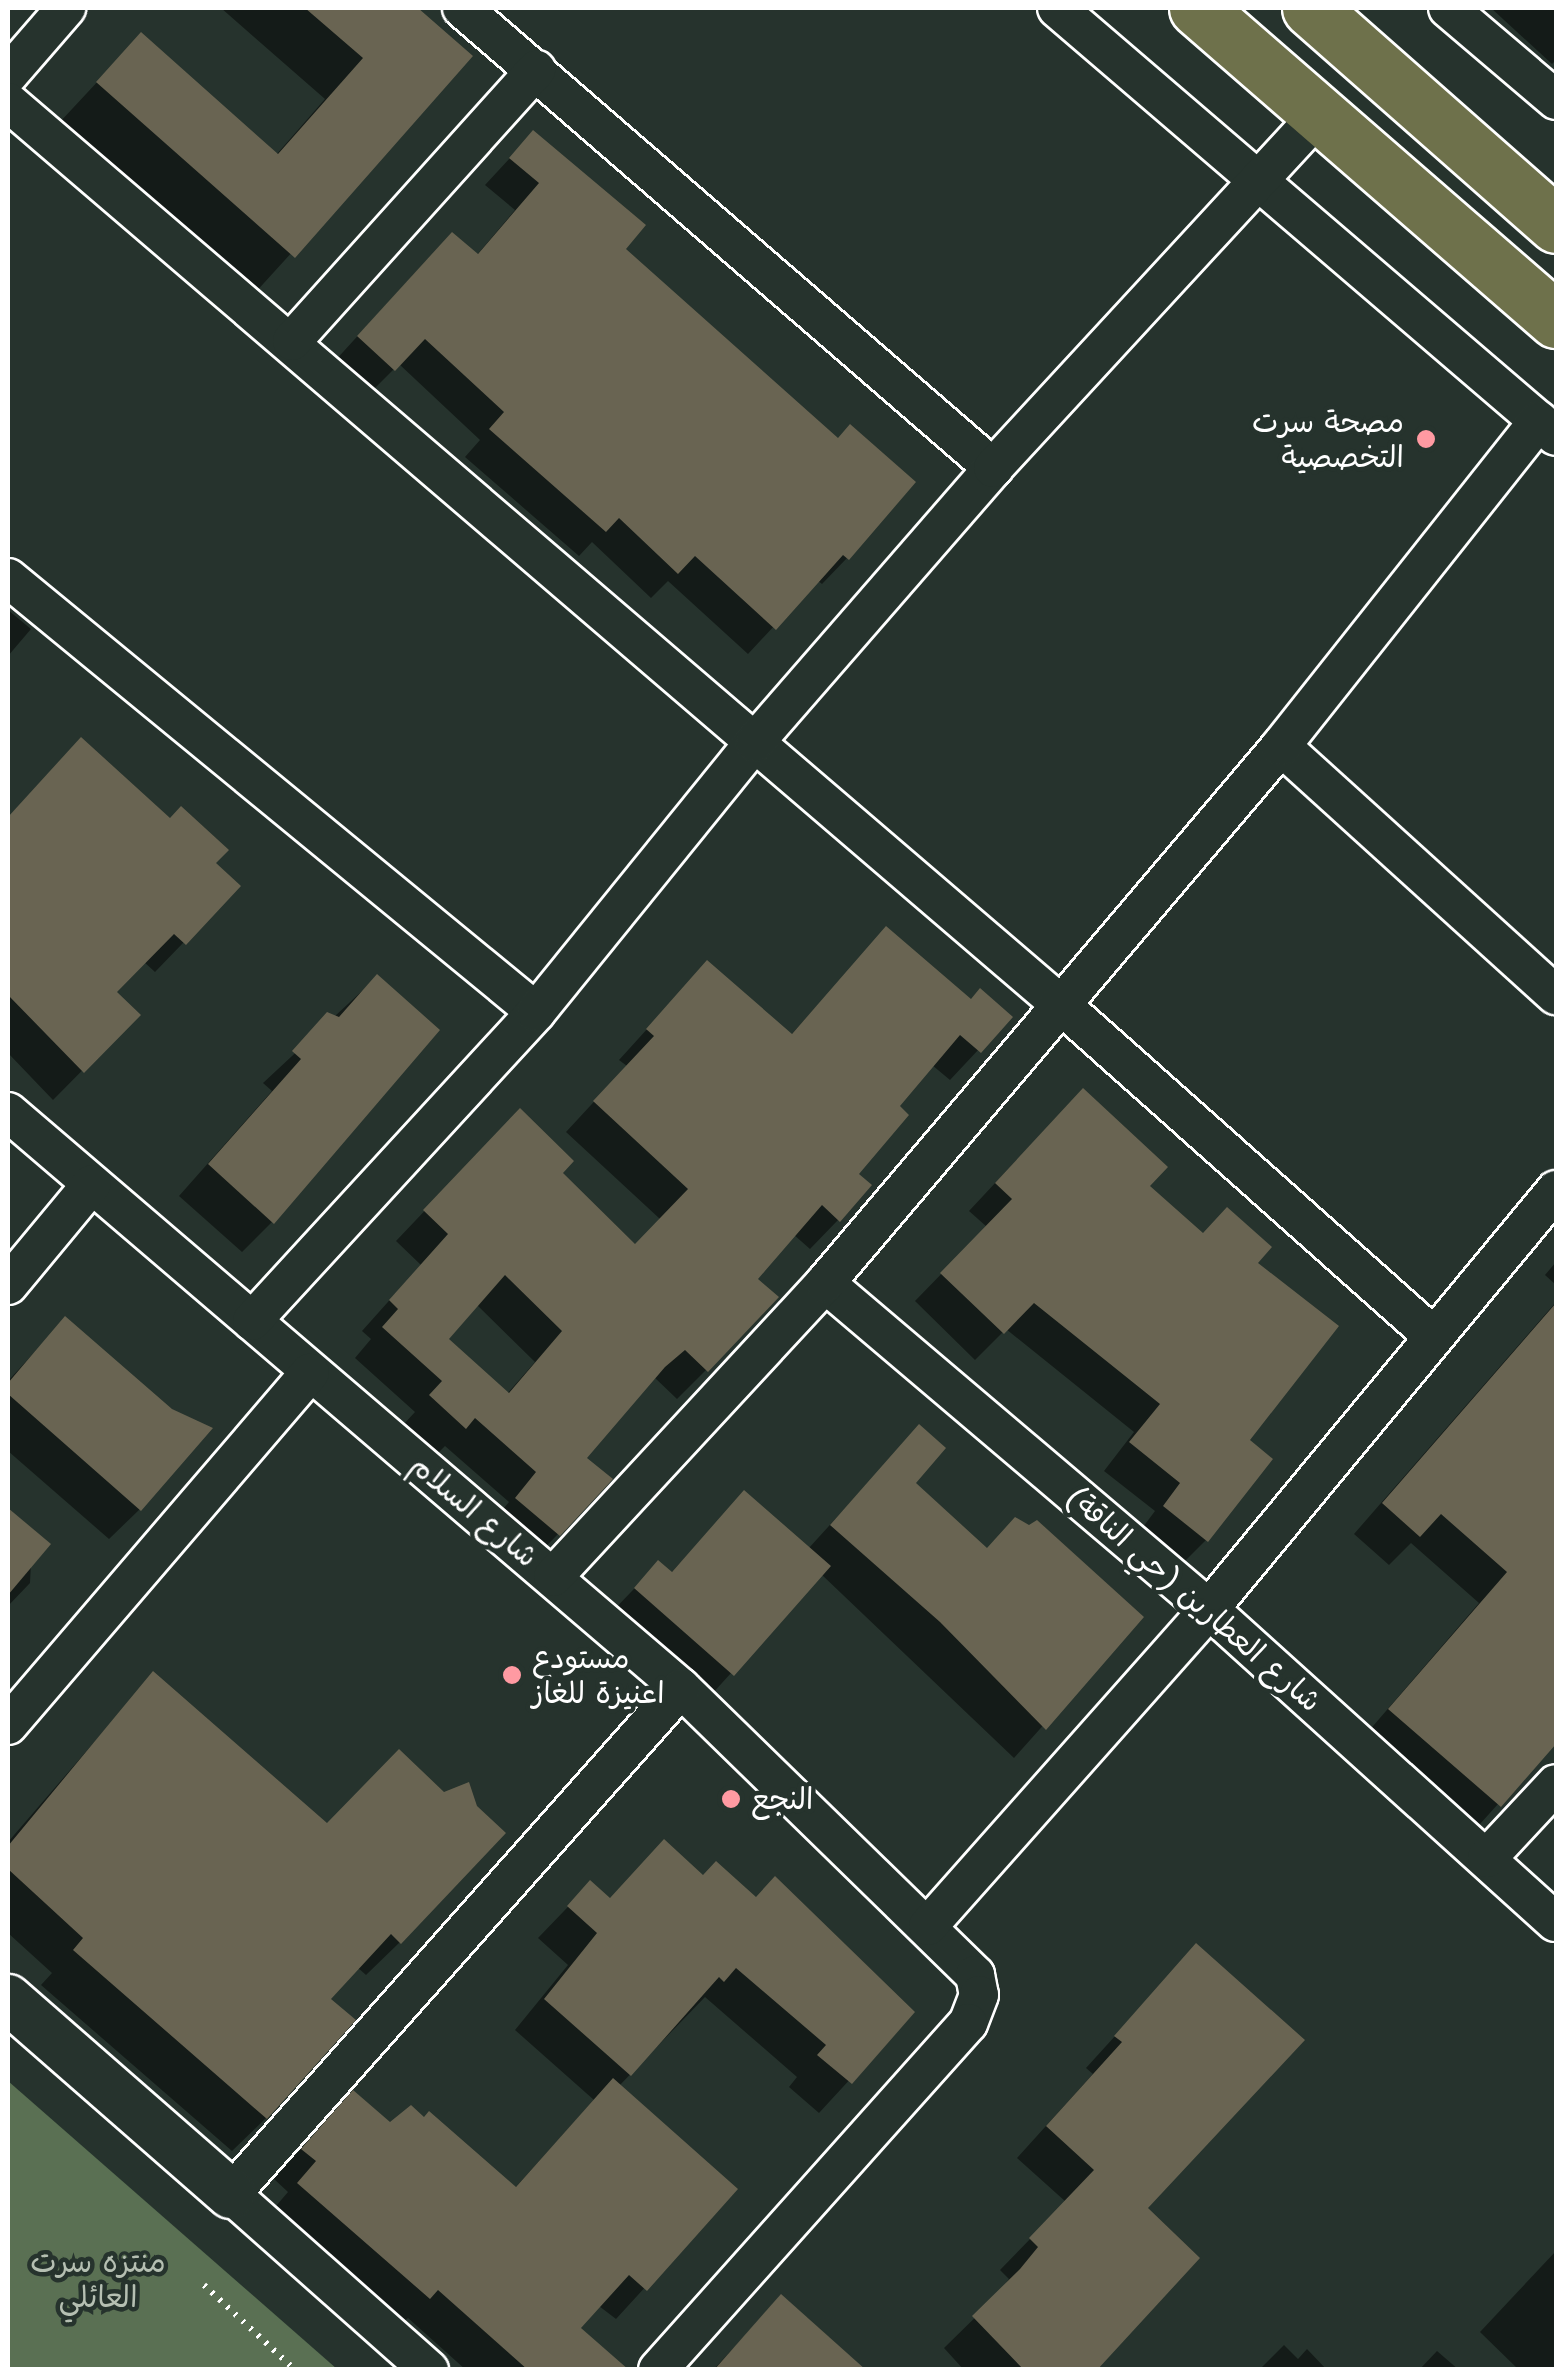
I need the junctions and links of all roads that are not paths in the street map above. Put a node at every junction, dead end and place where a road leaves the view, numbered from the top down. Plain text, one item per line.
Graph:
1 (66, 8) edge
2 (462, 8) edge
3 (1057, 8) edge
4 (1197, 8) edge
5 (1310, 8) edge
6 (1448, 8) edge
7 (536, 70) junction
8 (8, 75) edge
9 (1556, 100) edge
10 (8, 102) edge
11 (1319, 114) junction
12 (1260, 179) junction
13 (1556, 224) edge
14 (1556, 320) edge
15 (292, 341) junction
16 (1548, 429) edge
17 (993, 468) junction
18 (8, 578) edge
19 (756, 742) junction
20 (1281, 746) junction
21 (1556, 994) edge
22 (1059, 1003) junction
23 (536, 1012) junction
24 (8, 1112) edge
25 (92, 1184) junction
26 (1556, 1190) edge
27 (825, 1283) junction
28 (8, 1285) edge
29 (252, 1322) junction
30 (1432, 1336) junction
31 (310, 1373) junction
32 (553, 1578) junction
33 (1209, 1609) junction
34 (681, 1688) junction
35 (8, 1725) edge
36 (1556, 1784) edge
37 (1486, 1858) junction
38 (1556, 1922) edge
39 (928, 1926) junction
40 (8, 1999) edge
41 (231, 2194) junction
42 (428, 2370) edge
43 (658, 2370) edge

1 - 8 street
2 - 7 street
3 - 12 street
4 - 11 highway
5 - 13 highway
6 - 9 street
7 - 15 street
7 - 17 street
10 - 15 street
11 - 12 street
11 - 14 highway
12 - 16 street
12 - 17 street
15 - 19 street
16 - 20 street
17 - 19 street
18 - 23 street
19 - 22 street
19 - 23 street
20 - 21 street
20 - 22 street
22 - 27 street
22 - 30 street
23 - 29 street
24 - 25 street, شارع السلام
25 - 28 street
25 - 29 street, شارع السلام
26 - 30 street
27 - 32 street
27 - 33 street, شارع العطارين (حي الناقة)
29 - 31 street, شارع السلام
30 - 33 street
31 - 32 street, شارع السلام
31 - 35 street
32 - 34 street, شارع السلام
33 - 37 street, شارع العطارين (حي الناقة)
33 - 39 street
34 - 39 street, شارع السلام
34 - 41 street
36 - 37 street
37 - 38 street, شارع العطارين (حي الناقة)
39 - 43 street, شارع السلام
40 - 41 street
41 - 42 street

